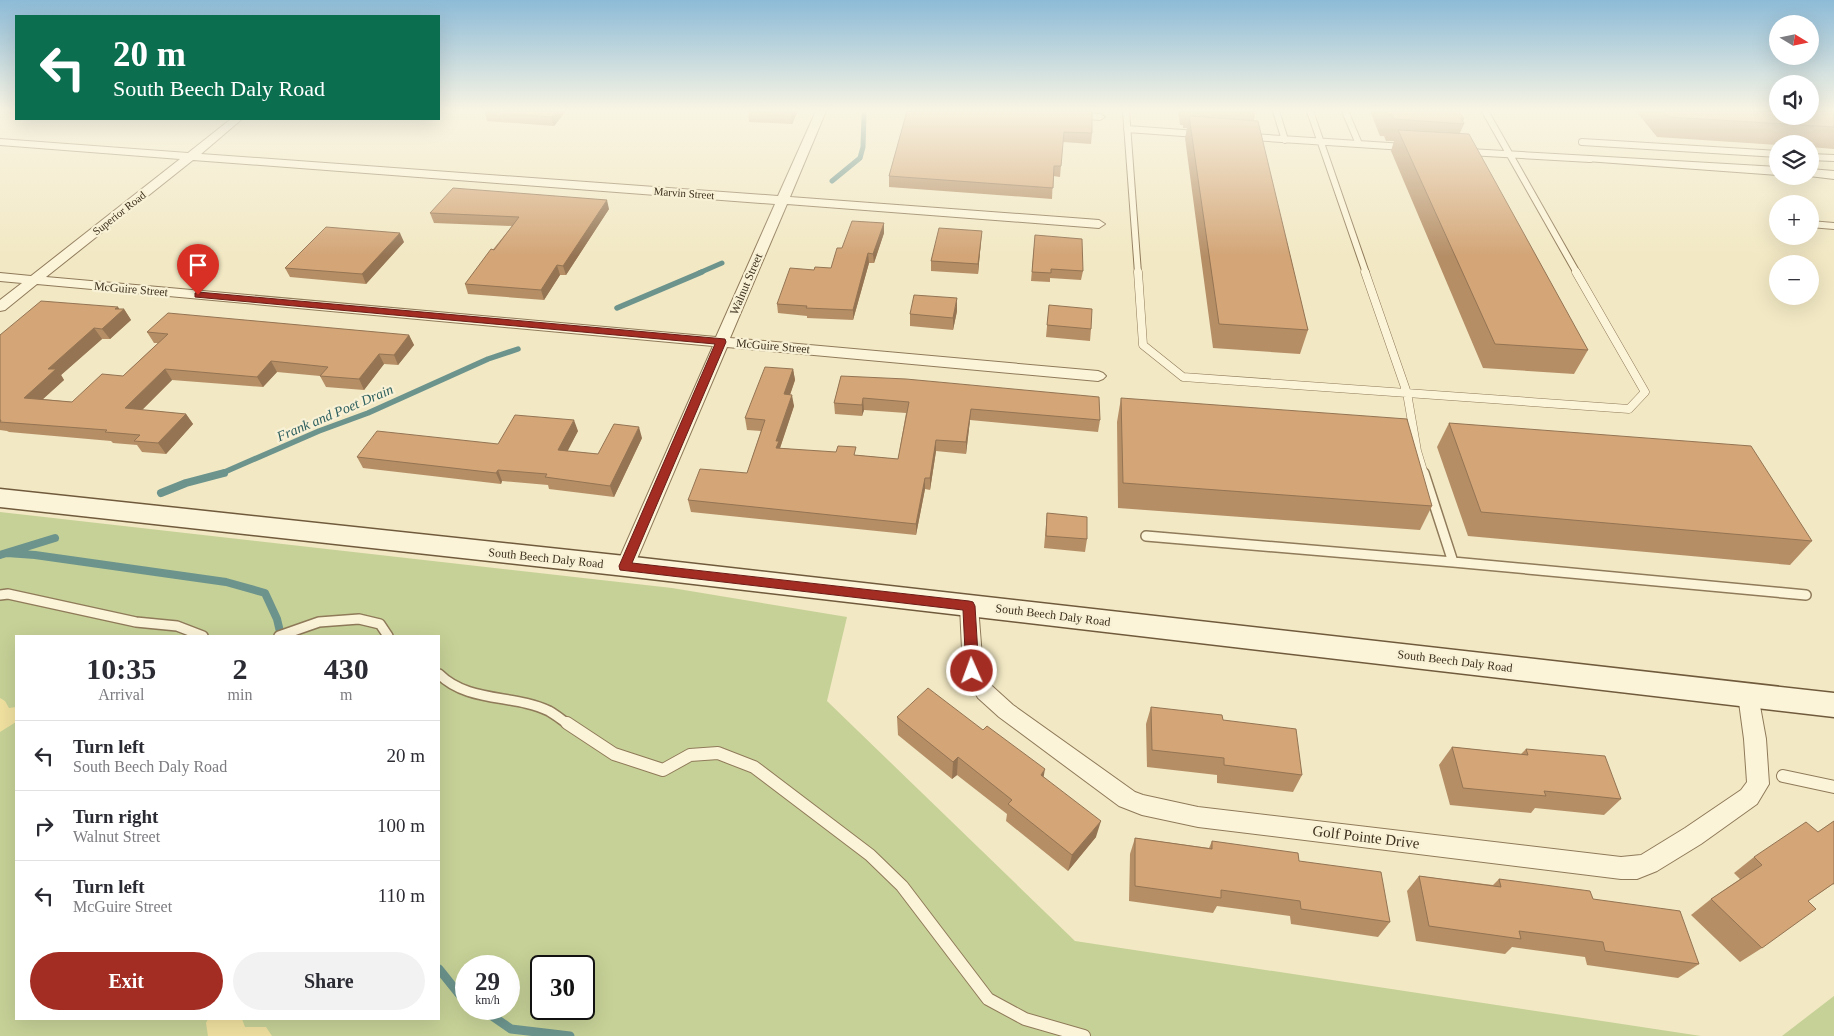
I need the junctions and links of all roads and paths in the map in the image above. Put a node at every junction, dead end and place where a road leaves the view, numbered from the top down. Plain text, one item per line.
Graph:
1 (186, 159) edge
2 (234, 159) edge
3 (800, 159) edge
4 (1129, 159) edge
5 (1327, 159) edge
6 (1513, 159) edge
7 (1595, 159) edge
8 (1769, 170) edge
9 (1819, 174) edge
10 (1834, 175) edge
11 (782, 201) junction
12 (1099, 224) dead end
13 (1819, 225) edge
14 (1834, 226) edge
15 (0, 277) edge
16 (34, 280) junction
17 (0, 307) edge
18 (721, 342) junction
19 (1098, 376) dead end
20 (1408, 393) junction
21 (0, 498) edge
22 (1146, 536) dead end
23 (1452, 562) junction
24 (624, 566) junction
25 (0, 595) edge
26 (1806, 595) dead end
27 (969, 606) junction
28 (200, 635) edge
29 (282, 635) edge
30 (387, 635) edge
31 (440, 675) edge
32 (1748, 695) junction
33 (1834, 705) edge
34 (1783, 776) dead end
35 (1834, 787) edge
36 (1084, 1036) edge

1 - 16 street, Superior Road
2 - 11 street, Marvin Street
3 - 11 street, Walnut Street
4 - 20 lane
5 - 20 lane
6 - 20 lane
7 - 8 street
9 - 10 street
11 - 12 street, Marvin Street
11 - 18 street, Walnut Street
13 - 14 lane
15 - 16 street, McGuire Street
16 - 17 street, Superior Road
16 - 18 street, McGuire Street
18 - 19 street, McGuire Street
18 - 24 street, Walnut Street
20 - 23 lane
21 - 24 street, South Beech Daly Road
22 - 23 lane
23 - 26 lane
24 - 27 street, South Beech Daly Road
25 - 28 lane
27 - 32 street, South Beech Daly Road
27 - 32 street, Golf Pointe Drive
29 - 30 lane
31 - 36 lane
32 - 33 street, South Beech Daly Road
34 - 35 lane

